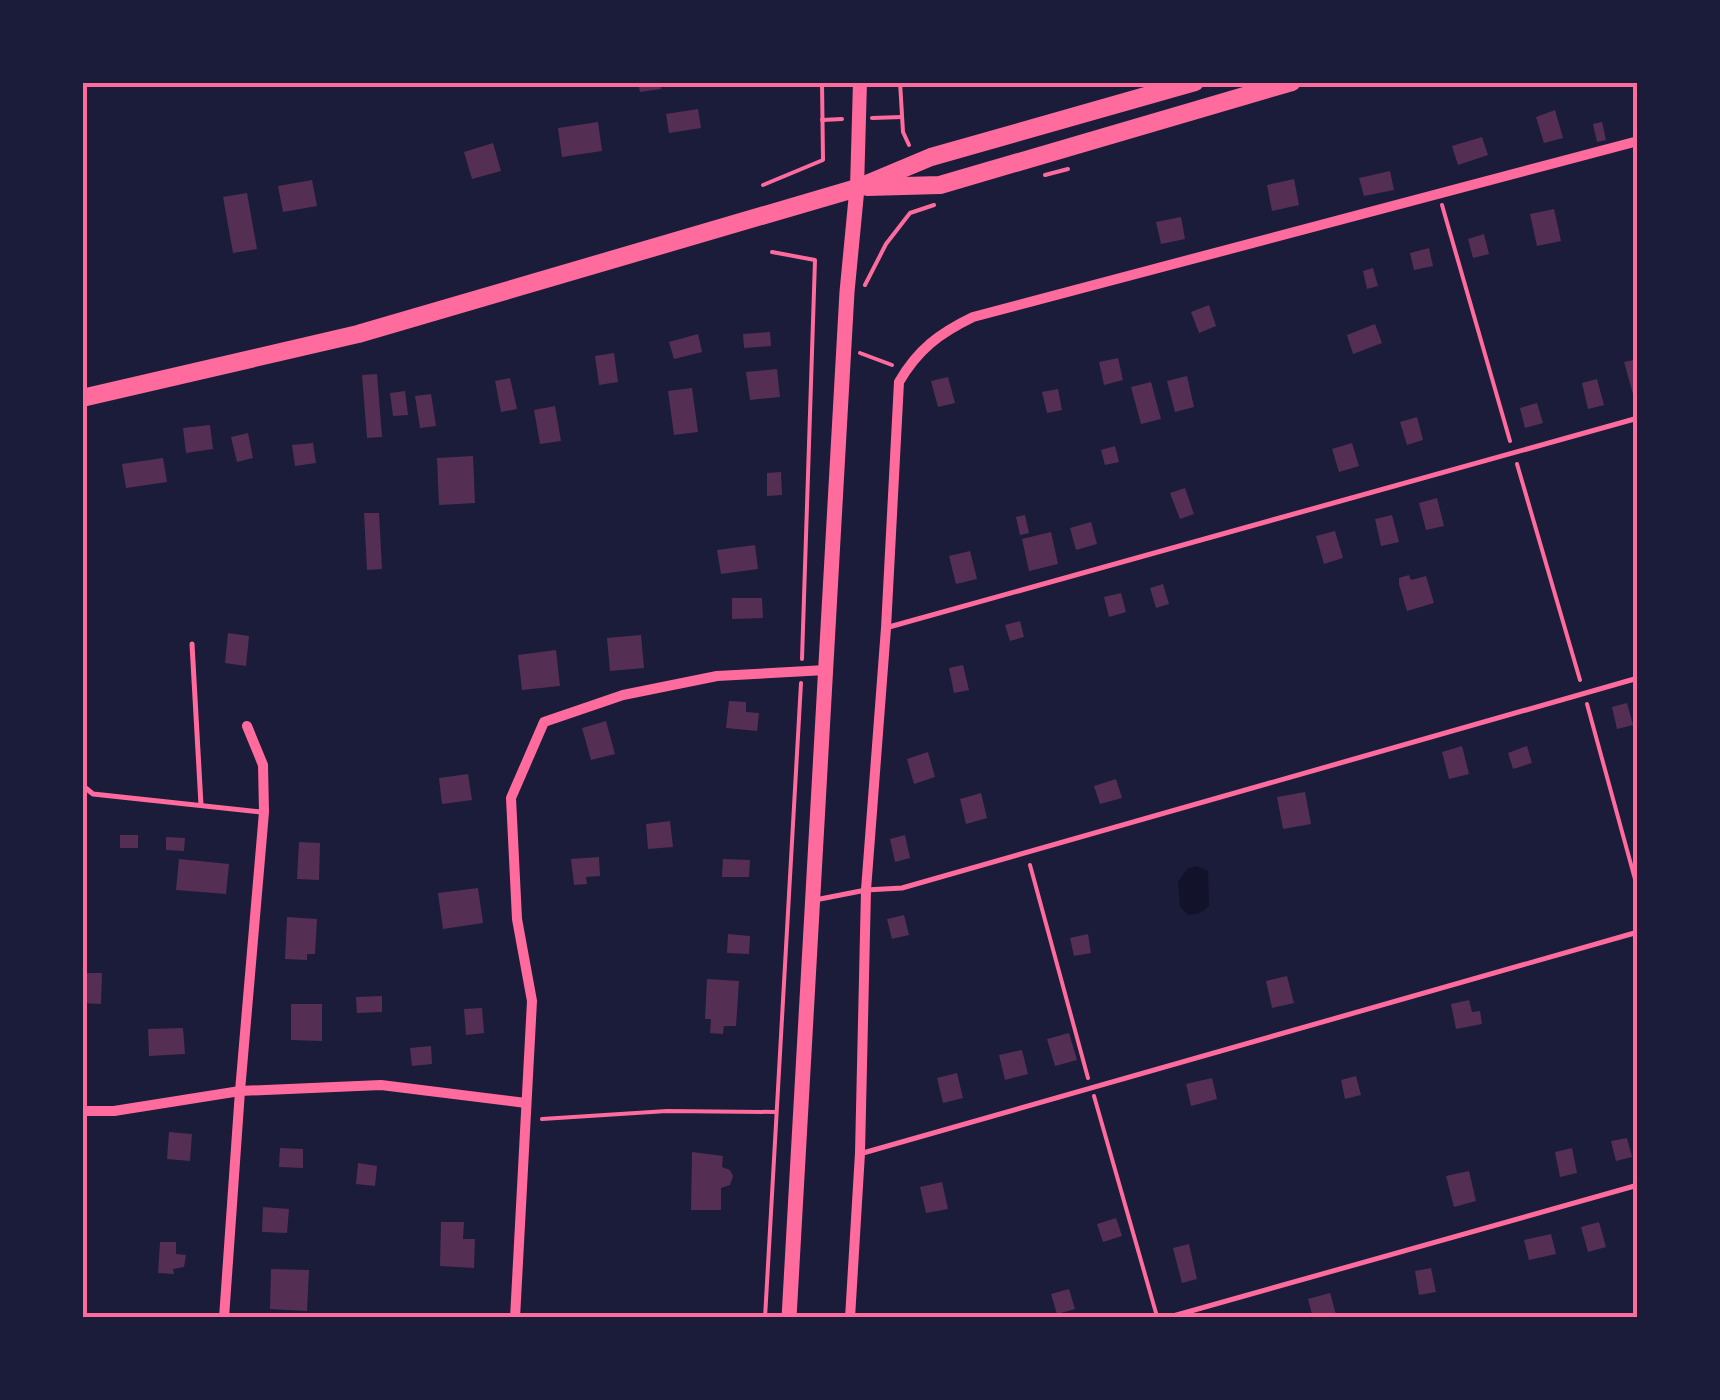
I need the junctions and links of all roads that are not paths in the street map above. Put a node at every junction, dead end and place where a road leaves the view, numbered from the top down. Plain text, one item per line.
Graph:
1 (860, 82) edge
2 (1195, 82) edge
3 (1292, 82) edge
4 (1638, 141) edge
5 (856, 188) junction
6 (82, 398) edge
7 (1638, 418) edge
8 (886, 628) junction
9 (192, 644) dead end
10 (826, 670) junction
11 (1638, 678) edge
12 (247, 726) dead end
13 (82, 785) edge
14 (201, 806) junction
15 (264, 812) junction
16 (866, 890) junction
17 (812, 901) junction
18 (1638, 932) edge
19 (240, 1091) junction
20 (526, 1102) junction
21 (82, 1111) edge
22 (860, 1153) junction
23 (1638, 1185) edge
24 (224, 1318) edge
25 (514, 1318) edge
26 (789, 1318) edge
27 (850, 1318) edge
28 (1166, 1318) edge

1 - 5 street
2 - 5 main road
3 - 5 main road
4 - 8 street
5 - 6 main road
5 - 10 main road
7 - 8 lane
8 - 16 street
9 - 14 lane
10 - 17 main road
10 - 20 street
11 - 16 lane
12 - 15 street
13 - 14 lane
14 - 15 lane
15 - 19 street
16 - 17 lane
16 - 22 street
17 - 26 main road
18 - 22 lane
19 - 20 street
19 - 21 street
19 - 24 street
20 - 25 street
22 - 27 street
23 - 28 lane

